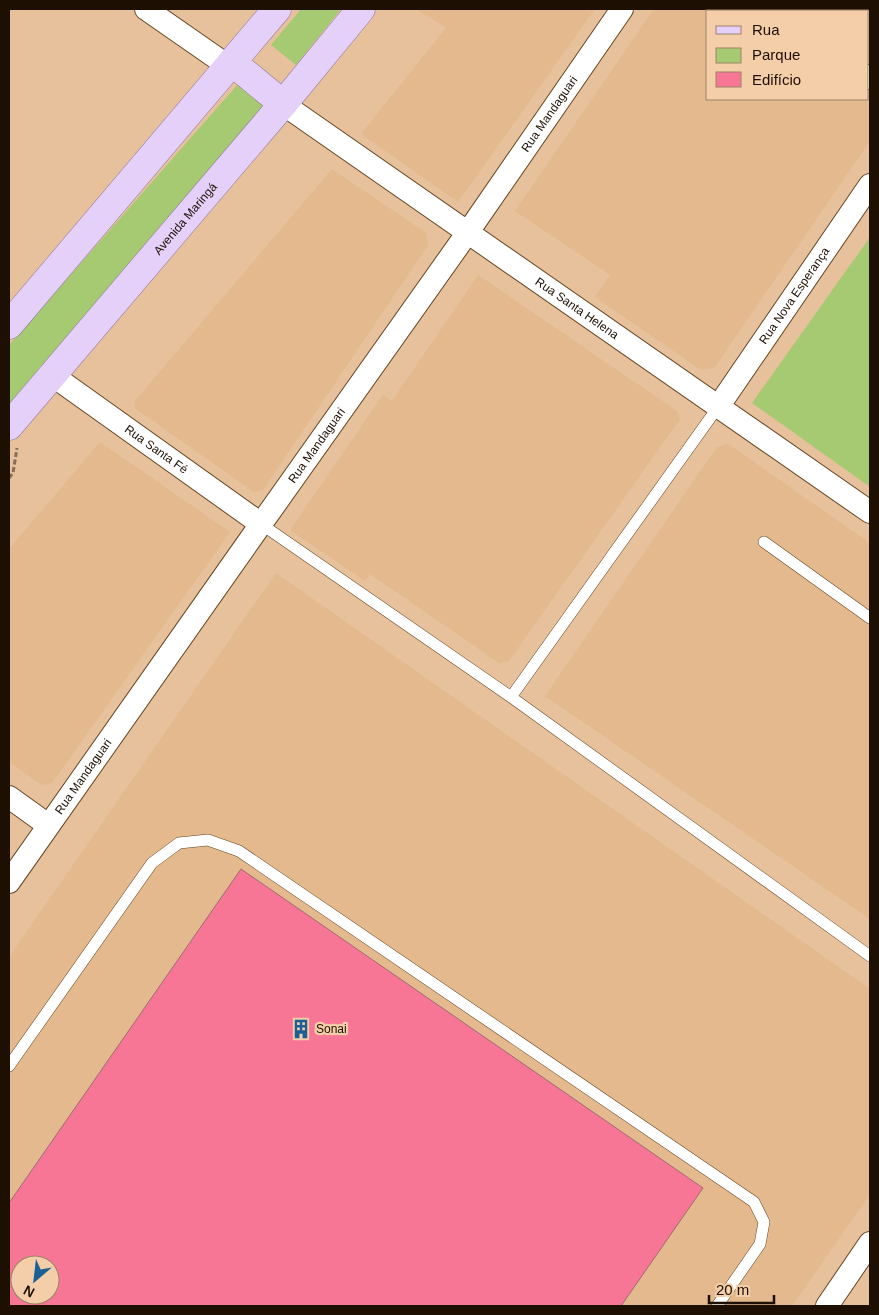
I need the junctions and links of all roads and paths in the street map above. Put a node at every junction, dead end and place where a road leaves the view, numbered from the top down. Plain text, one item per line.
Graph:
1 (146, 9) edge
2 (277, 9) edge
3 (361, 9) edge
4 (622, 9) edge
5 (230, 64) junction
6 (283, 104) junction
7 (870, 185) edge
8 (468, 232) junction
9 (9, 325) edge
10 (52, 375) junction
11 (718, 407) junction
12 (12, 438) edge
13 (9, 478) edge
14 (870, 512) edge
15 (261, 524) junction
16 (764, 542) dead end
17 (870, 618) edge
18 (511, 697) junction
19 (9, 797) edge
20 (48, 825) junction
21 (9, 882) edge
22 (870, 956) edge
23 (9, 1066) edge
24 (870, 1243) edge
25 (716, 1306) edge
26 (826, 1306) edge

1 - 5 street
2 - 5 main road
3 - 6 main road, Avenida Maringá
4 - 8 street, Rua Mandaguari
5 - 6 main road
5 - 9 main road
6 - 8 street, Rua Santa Helena
6 - 10 main road, Avenida Maringá
7 - 11 street, Rua Nova Esperança
8 - 11 street, Rua Santa Helena
8 - 15 street, Rua Mandaguari
10 - 12 main road, Avenida Maringá
10 - 15 street, Rua Santa Fé
11 - 14 street, Rua Santa Helena
11 - 18 lane
12 - 13 path
15 - 18 lane
15 - 20 street, Rua Mandaguari
16 - 17 lane
18 - 22 lane
19 - 20 street
20 - 21 street, Rua Mandaguari
23 - 25 lane
24 - 26 street

